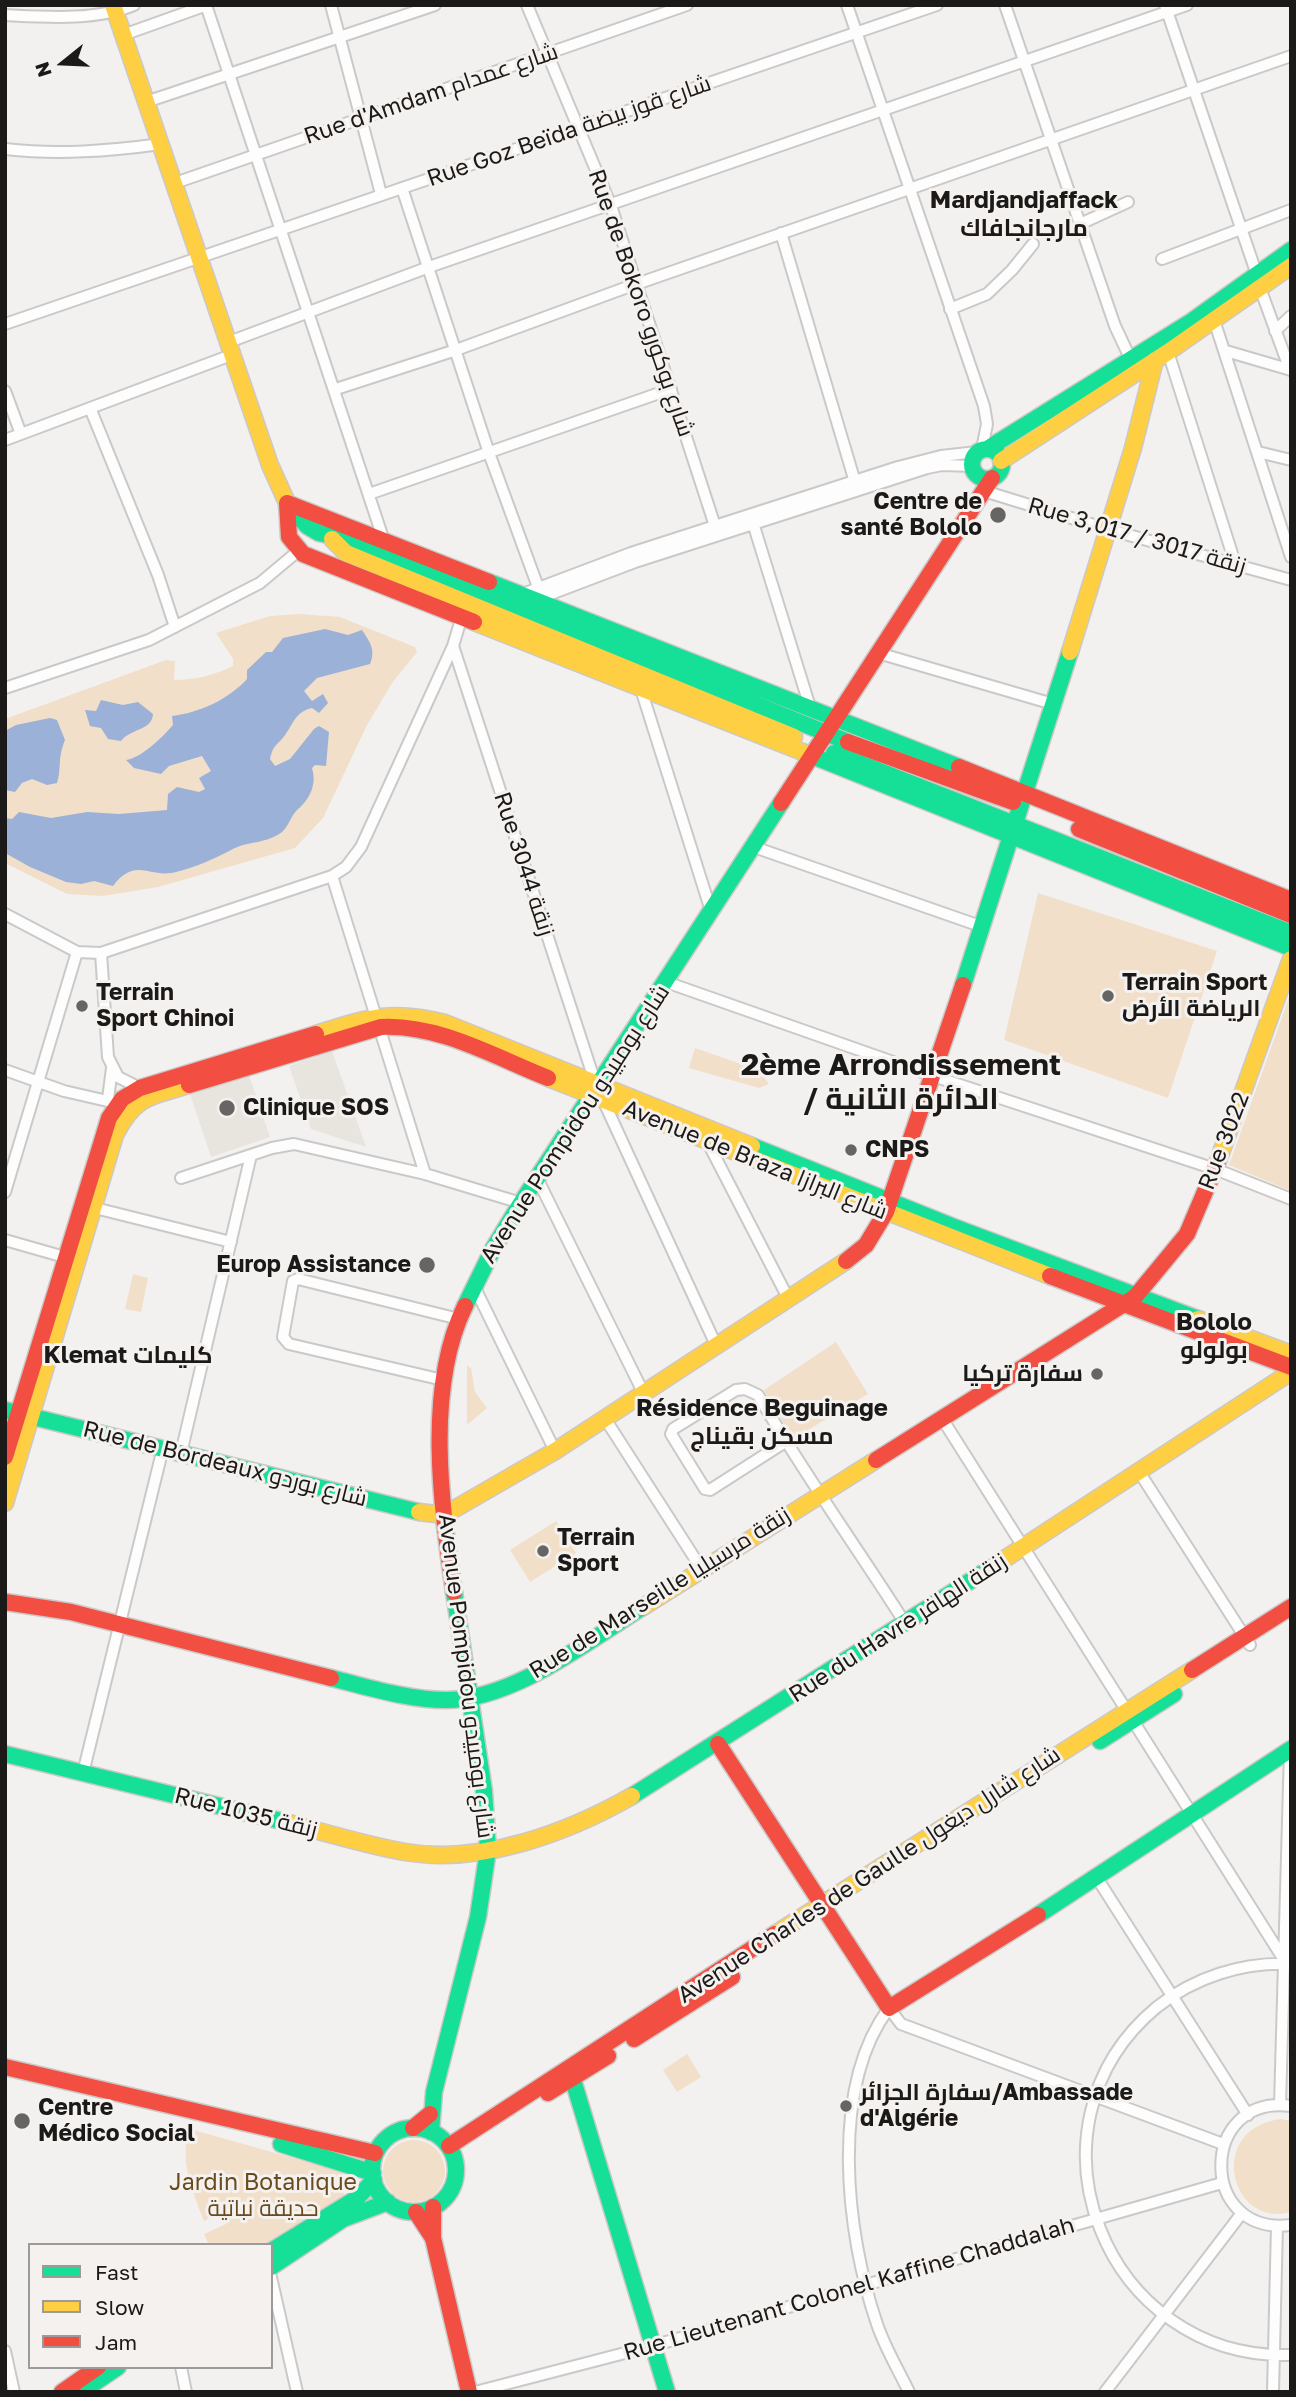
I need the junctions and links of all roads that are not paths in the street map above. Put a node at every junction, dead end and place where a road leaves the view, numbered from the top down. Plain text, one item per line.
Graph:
1 (134, 5) edge
2 (206, 5) edge
3 (331, 5) edge
4 (435, 5) edge
5 (527, 5) edge
6 (687, 5) edge
7 (847, 5) edge
8 (937, 5) edge
9 (1005, 5) edge
10 (1188, 5) edge
11 (114, 9) edge
12 (1166, 9) edge
13 (5, 15) edge
14 (856, 33) junction
15 (123, 35) junction
16 (340, 38) junction
17 (547, 54) junction
18 (1291, 56) edge
19 (1024, 61) junction
20 (229, 75) junction
21 (1193, 90) junction
22 (146, 102) junction
23 (882, 112) junction
24 (360, 120) junction
25 (580, 128) junction
26 (1049, 139) junction
27 (161, 144) junction
28 (5, 149) edge
29 (258, 155) junction
30 (175, 183) junction
31 (402, 188) junction
32 (909, 188) junction
33 (381, 194) junction
34 (1128, 202) dead end
35 (611, 206) junction
36 (1291, 210) edge
37 (1080, 224) junction
38 (282, 229) junction
39 (1240, 230) junction
40 (781, 233) junction
41 (1032, 244) dead end
42 (1291, 250) edge
43 (201, 257) junction
44 (1162, 259) dead end
45 (1291, 266) edge
46 (429, 267) junction
47 (1258, 281) junction
48 (637, 283) junction
49 (950, 309) junction
50 (308, 311) junction
51 (1291, 316) edge
52 (1214, 320) junction
53 (5, 324) edge
54 (1275, 331) junction
55 (231, 348) junction
56 (456, 350) junction
57 (1226, 351) junction
58 (1162, 356) junction
59 (1131, 360) junction
60 (1291, 370) edge
61 (336, 389) junction
62 (671, 389) junction
63 (5, 391) edge
64 (90, 408) junction
65 (21, 434) junction
66 (5, 440) edge
67 (1258, 452) junction
68 (489, 453) junction
69 (1291, 460) edge
70 (981, 470) junction
71 (855, 482) junction
72 (369, 495) junction
73 (287, 503) junction
74 (753, 523) junction
75 (715, 526) junction
76 (1107, 529) junction
77 (383, 538) junction
78 (332, 539) junction
79 (297, 552) junction
80 (1291, 557) edge
81 (1236, 566) junction
82 (1291, 580) edge
83 (524, 598) junction
84 (462, 616) junction
85 (175, 627) junction
86 (453, 646) junction
87 (878, 653) junction
88 (640, 686) junction
89 (5, 688) edge
90 (1054, 704) junction
91 (810, 707) junction
92 (831, 725) junction
93 (813, 750) junction
94 (1024, 801) junction
95 (1014, 832) junction
96 (754, 847) junction
97 (332, 876) junction
98 (1291, 900) edge
99 (711, 911) junction
100 (5, 914) edge
101 (1291, 915) edge
102 (983, 927) junction
103 (1291, 933) edge
104 (1291, 948) edge
105 (78, 953) junction
106 (101, 953) junction
107 (1291, 958) edge
108 (666, 982) junction
109 (379, 1021) junction
110 (112, 1068) junction
111 (5, 1070) edge
112 (933, 1076) junction
113 (37, 1082) junction
114 (140, 1088) junction
115 (598, 1090) junction
116 (119, 1103) junction
117 (707, 1142) junction
118 (251, 1155) junction
119 (1215, 1169) junction
120 (425, 1174) junction
121 (181, 1178) dead end
122 (538, 1180) junction
123 (5, 1192) edge
124 (1291, 1199) edge
125 (521, 1203) junction
126 (888, 1205) junction
127 (95, 1208) junction
128 (5, 1240) edge
129 (231, 1242) junction
130 (68, 1258) junction
131 (474, 1286) junction
132 (788, 1298) junction
133 (1130, 1301) junction
134 (459, 1319) junction
135 (716, 1345) junction
136 (1291, 1354) edge
137 (1291, 1369) edge
138 (443, 1380) junction
139 (643, 1392) junction
140 (18, 1413) edge
141 (604, 1417) junction
142 (943, 1420) junction
143 (785, 1442) junction
144 (163, 1448) junction
145 (555, 1451) junction
146 (181, 1453) junction
147 (5, 1457) edge
148 (1138, 1471) junction
149 (818, 1495) junction
150 (5, 1503) edge
151 (444, 1516) junction
152 (1025, 1546) junction
153 (701, 1568) junction
154 (5, 1589) edge
155 (5, 1602) edge
156 (25, 1603) junction
157 (1291, 1607) edge
158 (1291, 1618) edge
159 (905, 1623) junction
160 (119, 1624) junction
161 (1247, 1641) junction
162 (471, 1697) junction
163 (1131, 1714) junction
164 (718, 1744) junction
165 (1290, 1750) edge
166 (5, 1754) edge
167 (83, 1773) junction
168 (1193, 1812) junction
169 (488, 1850) junction
170 (1097, 1878) junction
171 (826, 1910) junction
172 (1288, 1963) edge
173 (1172, 1996) junction
174 (889, 2008) junction
175 (5, 2067) edge
176 (570, 2073) junction
177 (5, 2077) edge
178 (1095, 2099) junction
179 (1286, 2106) edge
180 (430, 2114) junction
181 (1248, 2115) junction
182 (413, 2128) junction
183 (431, 2132) junction
184 (1223, 2144) junction
185 (452, 2152) junction
186 (375, 2153) junction
187 (373, 2177) junction
188 (1222, 2183) junction
189 (388, 2202) junction
190 (433, 2207) junction
191 (416, 2212) junction
192 (1242, 2213) junction
193 (1095, 2219) junction
194 (1291, 2225) edge
195 (1277, 2226) junction
196 (433, 2238) junction
197 (273, 2251) edge
198 (273, 2266) edge
199 (866, 2285) junction
200 (273, 2286) edge
201 (1163, 2315) junction
202 (652, 2346) junction
203 (5, 2351) edge
204 (1291, 2355) edge
205 (1274, 2356) junction
206 (96, 2369) edge
207 (115, 2369) edge
208 (181, 2369) edge
209 (14, 2392) edge
210 (62, 2392) edge
211 (81, 2392) edge
212 (186, 2392) edge
213 (297, 2392) edge
214 (469, 2392) edge
215 (475, 2392) edge
216 (667, 2392) edge
217 (909, 2392) edge
218 (1105, 2392) edge
219 (1273, 2392) edge

1 - 11 street
2 - 15 street
2 - 20 street
3 - 16 street
4 - 16 street
5 - 17 street, Rue de Bokoro شارع بوكورو
6 - 17 street, Rue d'Amdam شارع عمدام
7 - 14 street
8 - 14 street, Rue Goz Beïda شارع قوز بيضة
9 - 19 street
10 - 12 street
11 - 13 street
11 - 15 main road
12 - 19 street
12 - 21 street
14 - 23 street
14 - 25 street, Rue Goz Beïda شارع قوز بيضة
15 - 22 main road
16 - 20 street
16 - 24 street
17 - 24 street, Rue d'Amdam شارع عمدام
17 - 25 street, Rue de Bokoro شارع بوكورو
18 - 21 street
19 - 23 street
19 - 26 street
20 - 22 street
20 - 29 street
21 - 26 street
21 - 39 street
22 - 27 main road
23 - 32 street
23 - 35 street
24 - 29 street, Rue d'Amdam شارع عمدام
24 - 33 street
25 - 31 street, Rue Goz Beïda شارع قوز بيضة
25 - 35 street, Rue de Bokoro شارع بوكورو
26 - 32 street
26 - 37 street
27 - 28 street
27 - 30 main road
29 - 30 street, Rue d'Amdam شارع عمدام
29 - 38 street
30 - 43 main road
31 - 33 street, Rue Goz Beïda شارع قوز بيضة
31 - 46 street
32 - 40 street
32 - 49 street
33 - 38 street, Rue Goz Beïda شارع قوز بيضة
34 - 37 street
35 - 46 street
35 - 48 street, Rue de Bokoro شارع بوكورو
36 - 39 street
37 - 59 street
38 - 43 street, Rue Goz Beïda شارع قوز بيضة
38 - 50 street
39 - 44 street
39 - 47 street
40 - 48 street
40 - 71 street
41 - 49 street
42 - 47 main road
43 - 53 street, Rue Goz Beïda شارع قوز بيضة
43 - 55 main road
45 - 47 main road
46 - 50 street
46 - 56 street
47 - 52 main road
47 - 54 street
47 - 59 main road
48 - 56 street
48 - 62 street, Rue de Bokoro شارع بوكورو
49 - 70 street
50 - 55 street
50 - 61 street
51 - 54 street
52 - 57 street
52 - 58 main road
54 - 60 street
55 - 64 street
55 - 73 main road
56 - 61 street
56 - 68 street
57 - 60 street
57 - 67 street
58 - 70 main road, Avenue Pompidou شارع بومبيدو
58 - 76 main road
58 - 81 street
59 - 70 main road
61 - 72 street
62 - 68 street
62 - 75 street, Rue de Bokoro شارع بوكورو
63 - 65 street
64 - 65 street
64 - 85 street
65 - 66 street
67 - 69 street
67 - 80 street
68 - 72 street
68 - 83 street
70 - 71 street
70 - 74 street
70 - 76 street, Rue 3,017 / زنقة 3017
70 - 87 main road, Avenue Pompidou شارع بومبيدو
71 - 75 street
72 - 77 street
73 - 77 main road
73 - 78 main road
73 - 79 main road
74 - 83 street
74 - 91 street
75 - 83 street
76 - 81 street, Rue 3,017 / زنقة 3017
76 - 90 main road
77 - 83 main road
78 - 83 main road
78 - 93 main road
79 - 84 main road
79 - 85 street
81 - 82 street, Rue 3,017 / زنقة 3017
83 - 91 main road
83 - 92 main road
84 - 86 street
84 - 88 main road
85 - 89 street
86 - 97 street
86 - 115 street, Rue 3044 زنقة
87 - 90 street
87 - 92 main road, Avenue Pompidou شارع بومبيدو
88 - 93 main road
88 - 99 street
90 - 94 main road
91 - 92 main road
92 - 93 main road, Avenue Pompidou شارع بومبيدو
92 - 94 main road
93 - 95 main road
93 - 96 main road, Avenue Pompidou شارع بومبيدو
94 - 95 main road
94 - 98 main road
94 - 101 main road
95 - 102 main road
95 - 103 main road
95 - 104 main road
96 - 99 main road, Avenue Pompidou شارع بومبيدو
96 - 102 street
97 - 106 street
97 - 109 street
99 - 108 main road, Avenue Pompidou شارع بومبيدو
100 - 105 street
102 - 112 main road
105 - 106 street
105 - 113 street
106 - 110 street
107 - 119 main road, Rue 3022
108 - 112 street
108 - 115 main road, Avenue Pompidou شارع بومبيدو
109 - 114 main road, Avenue de Braza شارع البرازا
109 - 115 main road, Avenue de Braza شارع البرازا
109 - 116 main road, Avenue de Braza شارع البرازا
109 - 120 street
110 - 114 street
110 - 116 street
111 - 113 street
112 - 119 street
112 - 126 main road
113 - 116 street
113 - 123 street
114 - 116 main road, Avenue de Braza شارع البرازا
115 - 117 main road, Avenue de Braza شارع البرازا
115 - 122 main road, Avenue Pompidou شارع بومبيدو
115 - 126 main road, Avenue de Braza شارع البرازا
115 - 135 street, Rue 3044 زنقة
116 - 127 main road, Avenue de Braza شارع البرازا
116 - 130 main road, Avenue de Braza شارع البرازا
117 - 126 main road, Avenue de Braza شارع البرازا
117 - 132 street
118 - 120 street
118 - 121 street
118 - 129 street
119 - 124 street
119 - 133 main road, Rue 3022
120 - 125 street
122 - 125 main road, Avenue Pompidou شارع بومبيدو
122 - 139 street
125 - 131 main road, Avenue Pompidou شارع بومبيدو
126 - 132 main road
126 - 133 main road, Avenue de Braza شارع البرازا
127 - 129 street
127 - 140 main road, Avenue de Braza شارع البرازا
128 - 130 street
129 - 146 street
130 - 140 main road, Avenue de Braza شارع البرازا
131 - 134 main road, Avenue Pompidou شارع بومبيدو
131 - 145 street
132 - 135 main road
133 - 136 main road, Avenue de Braza شارع البرازا
133 - 137 main road, Avenue de Braza شارع البرازا
133 - 142 main road, Rue de Marseille زنقة مرسيليا
134 - 138 main road, Avenue Pompidou شارع بومبيدو
134 - 138 street
135 - 139 main road
137 - 148 main road, Rue du Havre زنقة الهافر
138 - 151 main road, Avenue Pompidou شارع بومبيدو
139 - 141 main road
140 - 144 main road, Rue de Bordeaux شارع بوردو
140 - 147 main road, Avenue de Braza شارع البرازا
140 - 150 main road, Avenue de Braza شارع البرازا
141 - 145 main road
141 - 153 street
142 - 149 main road, Rue de Marseille زنقة مرسيليا
142 - 152 street
143 - 143 street
143 - 149 street
144 - 146 main road, Rue de Bordeaux شارع بوردو
144 - 160 street
145 - 151 main road
146 - 151 main road, Rue de Bordeaux شارع بوردو
148 - 152 main road, Rue du Havre زنقة الهافر
148 - 161 street
149 - 153 main road, Rue de Marseille زنقة مرسيليا
149 - 159 street
151 - 162 main road, Avenue Pompidou شارع بومبيدو
152 - 159 main road, Rue du Havre زنقة الهافر
152 - 163 street
153 - 162 main road, Rue de Marseille زنقة مرسيليا
154 - 156 main road, Rue de Marseille زنقة مرسيليا
155 - 156 main road, Rue de Marseille زنقة مرسيليا
156 - 160 main road, Rue de Marseille زنقة مرسيليا
157 - 161 main road, Avenue Charles de Gaulle شارع شارل ديغول
158 - 161 main road, Avenue Charles de Gaulle شارع شارل ديغول
159 - 164 main road, Rue du Havre زنقة الهافر
160 - 162 main road, Rue de Marseille زنقة مرسيليا
160 - 167 street
161 - 163 main road, Avenue Charles de Gaulle شارع شارل ديغول
162 - 169 main road, Avenue Pompidou شارع بومبيدو
163 - 168 street
163 - 171 main road, Avenue Charles de Gaulle شارع شارل ديغول
164 - 169 main road, Rue du Havre زنقة الهافر
164 - 171 main road
165 - 168 main road
165 - 172 street
166 - 167 main road, Rue 1035 زنقة
167 - 169 main road, Rue 1035 زنقة
168 - 170 main road
168 - 172 street
169 - 180 main road, Avenue Pompidou شارع بومبيدو
170 - 173 street
170 - 174 main road
171 - 174 main road
171 - 176 main road, Avenue Charles de Gaulle شارع شارل ديغول
172 - 173 street
172 - 179 street
173 - 178 street
173 - 181 street
174 - 178 street
174 - 199 street
175 - 186 main road
176 - 185 main road, Avenue Charles de Gaulle شارع شارل ديغول
176 - 202 main road
177 - 187 main road
178 - 184 street
178 - 193 street
179 - 181 street
180 - 182 main road
180 - 183 main road, Avenue Pompidou شارع بومبيدو
181 - 184 street
182 - 183 main road
182 - 186 main road
183 - 185 main road
184 - 188 street
185 - 190 main road
186 - 187 main road
187 - 189 main road
187 - 197 main road
188 - 192 street
188 - 193 street, Rue Lieutenant Colonel Kaffine Chaddalah
189 - 191 main road
189 - 198 main road
190 - 191 main road
190 - 196 main road
191 - 196 main road
192 - 195 street
192 - 201 street
193 - 199 street, Rue Lieutenant Colonel Kaffine Chaddalah
193 - 201 street
194 - 195 street
195 - 205 street
196 - 214 main road
199 - 202 street, Rue Lieutenant Colonel Kaffine Chaddalah
199 - 217 street
200 - 213 street
201 - 205 street
201 - 218 street
202 - 215 street, Rue Lieutenant Colonel Kaffine Chaddalah
202 - 216 main road
203 - 209 street
204 - 205 street
205 - 219 street
206 - 210 main road
207 - 211 main road
208 - 212 street

